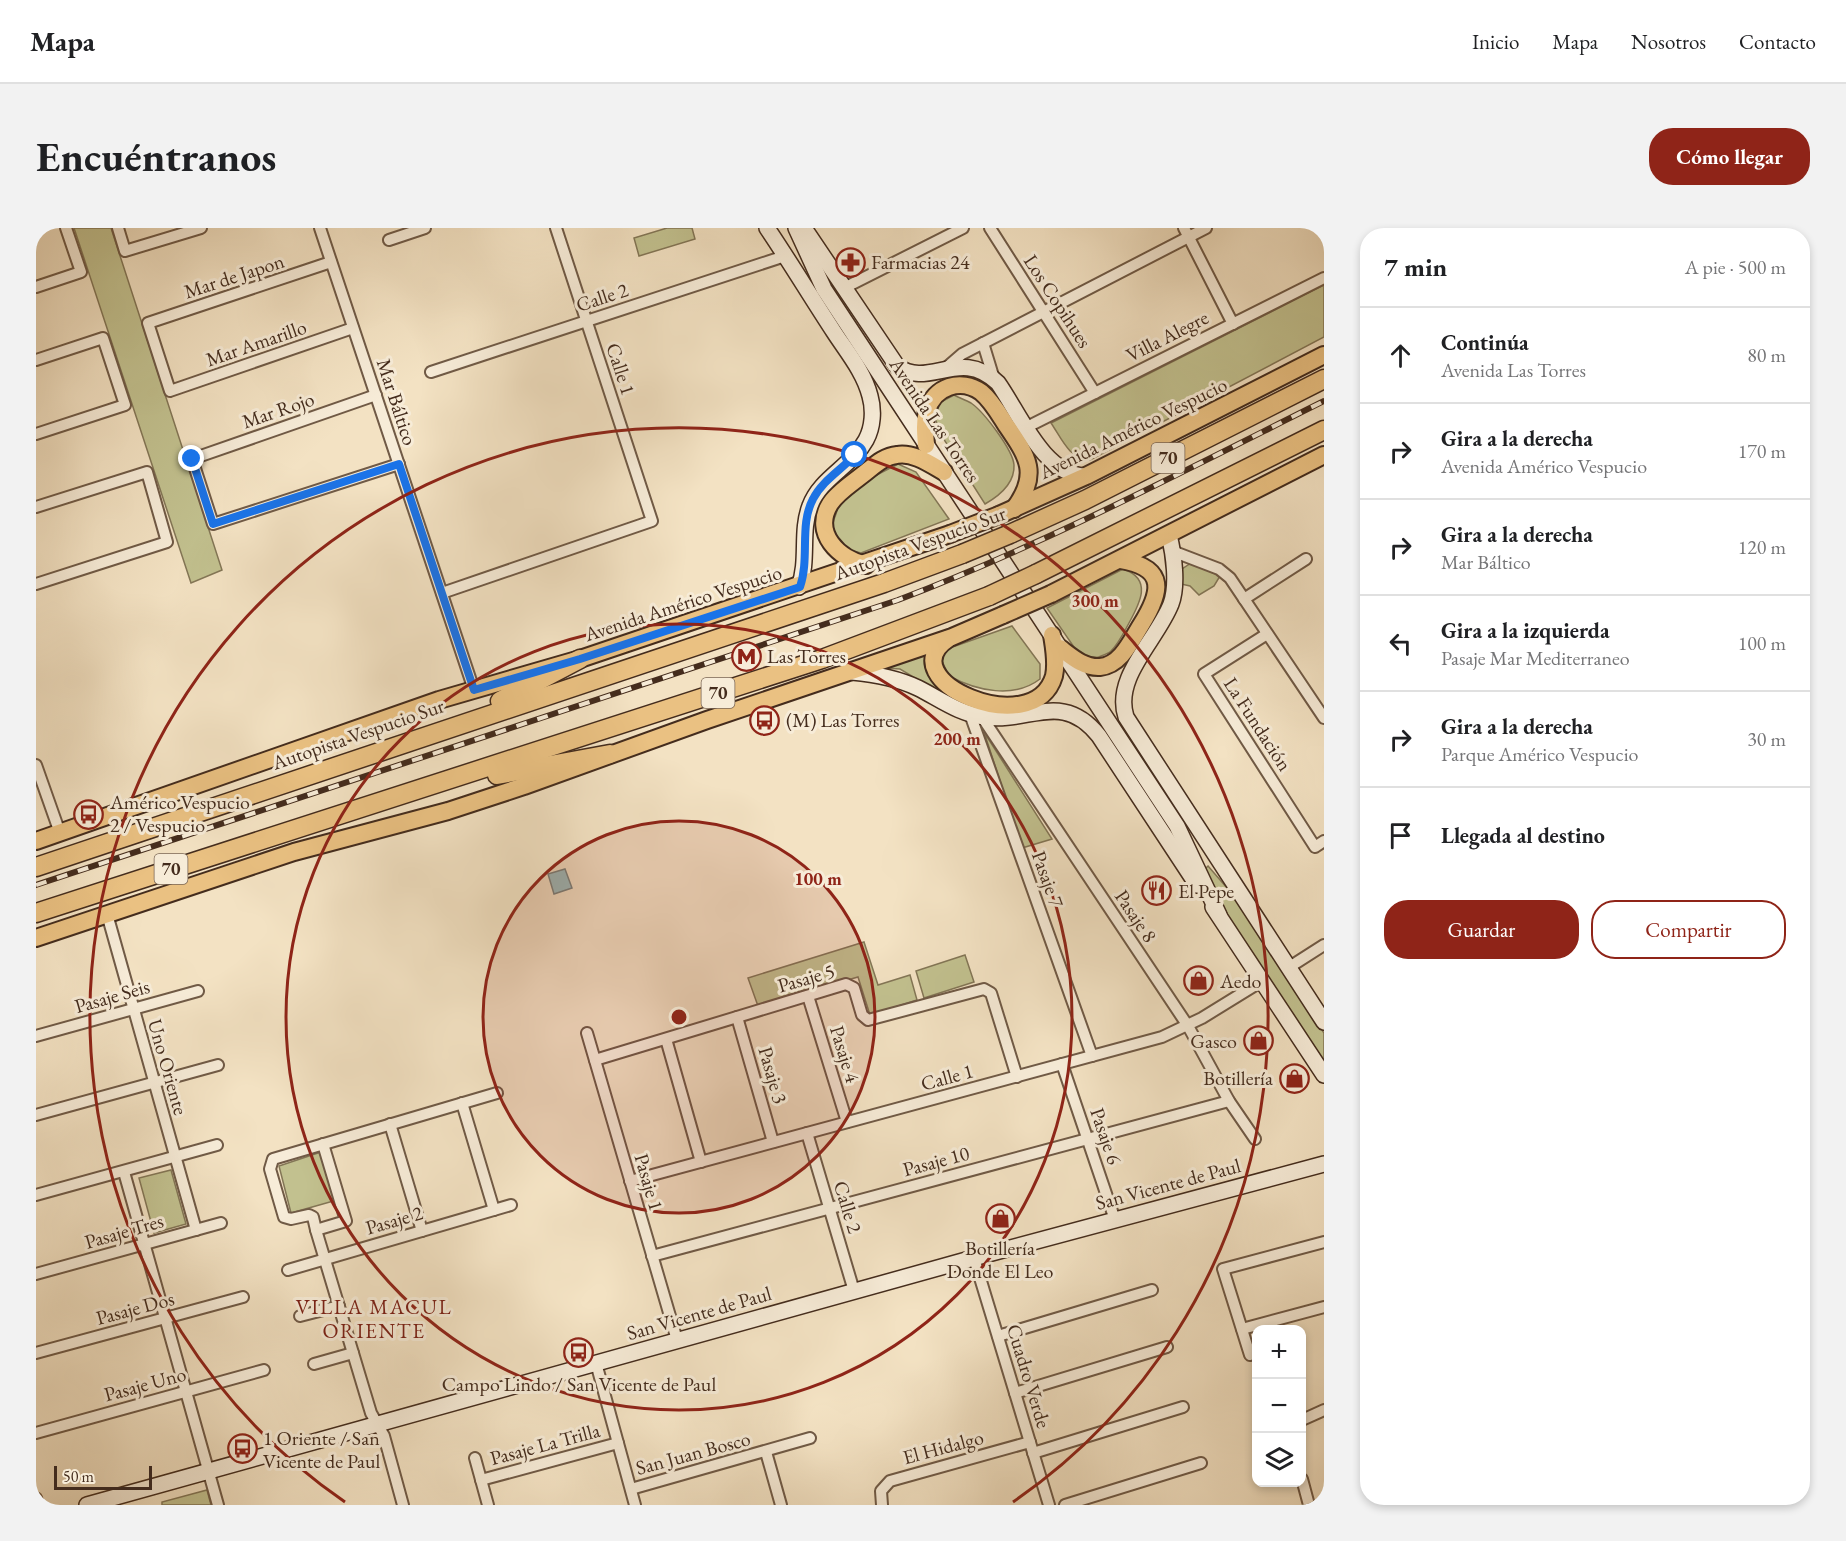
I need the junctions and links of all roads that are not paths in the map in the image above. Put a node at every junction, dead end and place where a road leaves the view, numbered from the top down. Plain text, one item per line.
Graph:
1 (66, 228) edge
2 (118, 228) edge
3 (201, 228) edge
4 (320, 228) edge
5 (425, 228) edge
6 (556, 228) edge
7 (796, 228) edge
8 (804, 228) edge
9 (963, 228) edge
10 (990, 228) edge
11 (1206, 228) edge
12 (767, 229) edge
13 (1186, 232) edge
14 (389, 240) dead end
15 (785, 256) junction
16 (331, 262) junction
17 (1324, 278) edge
18 (36, 287) edge
19 (844, 288) junction
20 (824, 289) junction
21 (1043, 311) junction
22 (587, 321) junction
23 (1233, 324) junction
24 (353, 328) junction
25 (983, 343) junction
26 (1324, 355) edge
27 (36, 360) edge
28 (947, 368) junction
29 (431, 372) dead end
30 (994, 379) junction
31 (1324, 379) edge
32 (170, 391) joint
33 (1095, 393) junction
34 (376, 395) junction
35 (1027, 427) junction
36 (1324, 430) edge
37 (36, 434) edge
38 (926, 445) junction
39 (1324, 455) edge
40 (399, 464) junction
41 (944, 472) junction
42 (1086, 476) junction
43 (36, 507) edge
44 (1006, 512) junction
45 (1171, 543) junction
46 (1306, 559) dead end
47 (1121, 560) junction
48 (866, 565) junction
49 (36, 584) edge
50 (800, 587) junction
51 (442, 593) junction
52 (1244, 599) junction
53 (1267, 634) junction
54 (952, 637) junction
55 (1056, 641) junction
56 (580, 659) junction
57 (852, 672) junction
58 (474, 690) junction
59 (976, 715) junction
60 (1324, 718) edge
61 (452, 726) junction
62 (610, 754) junction
63 (36, 765) edge
64 (445, 783) junction
65 (1177, 825) junction
66 (60, 833) junction
67 (36, 841) edge
68 (1324, 841) edge
69 (36, 867) edge
70 (1243, 899) junction
71 (36, 913) edge
72 (107, 914) junction
73 (1219, 915) junction
74 (36, 938) edge
75 (1324, 945) edge
76 (1288, 968) junction
77 (1262, 981) junction
78 (198, 991) dead end
79 (808, 996) junction
80 (133, 1009) junction
81 (737, 1017) junction
82 (1324, 1022) edge
83 (1188, 1026) junction
84 (587, 1033) dead end
85 (36, 1036) edge
86 (666, 1039) junction
87 (1092, 1056) junction
88 (595, 1060) junction
89 (1062, 1064) junction
90 (218, 1065) dead end
91 (1324, 1076) edge
92 (1017, 1077) junction
93 (154, 1082) junction
94 (497, 1093) dead end
95 (1229, 1101) junction
96 (462, 1103) junction
97 (36, 1115) edge
98 (848, 1122) junction
99 (390, 1124) junction
100 (807, 1133) junction
101 (1088, 1138) junction
102 (1255, 1139) dead end
103 (773, 1142) junction
104 (323, 1144) junction
105 (217, 1145) dead end
106 (175, 1157) junction
107 (701, 1162) junction
108 (1324, 1164) edge
109 (124, 1172) junction
110 (630, 1181) junction
111 (36, 1195) edge
112 (511, 1205) dead end
113 (829, 1208) junction
114 (494, 1210) junction
115 (1115, 1220) junction
116 (221, 1223) dead end
117 (196, 1230) junction
118 (316, 1230) junction
119 (422, 1231) junction
120 (1324, 1242) edge
121 (144, 1244) junction
122 (652, 1256) junction
123 (974, 1258) junction
124 (325, 1259) junction
125 (288, 1270) dead end
126 (36, 1274) edge
127 (1152, 1290) dead end
128 (854, 1291) junction
129 (243, 1297) dead end
130 (339, 1306) junction
131 (1324, 1307) edge
132 (300, 1316) dead end
133 (165, 1318) junction
134 (1242, 1329) junction
135 (998, 1336) junction
136 (677, 1341) junction
137 (1167, 1347) dead end
138 (36, 1353) edge
139 (353, 1353) junction
140 (1250, 1355) dead end
141 (596, 1363) junction
142 (314, 1364) dead end
143 (264, 1370) dead end
144 (186, 1392) junction
145 (1015, 1392) junction
146 (1183, 1407) dead end
147 (1324, 1410) edge
148 (1306, 1418) edge
149 (377, 1424) junction
150 (36, 1433) edge
151 (810, 1438) dead end
152 (618, 1443) junction
153 (1031, 1447) junction
154 (765, 1452) junction
155 (475, 1458) dead end
156 (1201, 1463) dead end
157 (209, 1471) junction
158 (481, 1480) junction
159 (1304, 1487) edge
160 (631, 1489) junction
161 (36, 1498) edge
162 (38, 1505) edge
163 (87, 1505) edge
164 (218, 1505) edge
165 (404, 1505) edge
166 (488, 1505) edge
167 (635, 1505) edge
168 (781, 1505) edge
169 (882, 1505) edge
170 (1049, 1505) edge
171 (1065, 1505) edge
172 (1309, 1505) edge

1 - 18 street
2 - 3 street
4 - 16 street, Mar Báltico
5 - 14 street
6 - 22 street, Calle 1
7 - 20 street, Avenida Las Torres
8 - 19 street, Avenida Las Torres
9 - 19 street
10 - 21 street, Los Copihues
11 - 13 street
12 - 15 street, Avenida Las Torres
12 - 20 street, Avenida Las Torres
13 - 21 street
13 - 23 street
15 - 22 street, Calle 2
15 - 50 street, Avenida Las Torres
16 - 24 street, Mar Báltico
16 - 32 street, Mar de Japon
17 - 23 street, Villa Alegre
19 - 28 street, Avenida Las Torres
20 - 38 street, Avenida Las Torres
21 - 25 street
21 - 33 street, Los Copihues
22 - 29 street, Calle 2
22 - 51 street, Calle 1
23 - 33 street, Villa Alegre
24 - 32 street, Mar Amarillo
24 - 34 street, Mar Báltico
25 - 28 street
25 - 30 street
26 - 42 main road, Avenida Américo Vespucio
27 - 37 street
28 - 30 street, Avenida Las Torres
30 - 35 street
31 - 61 highway, Autopista Vespucio Sur / 70, bridge
33 - 35 street, Villa Alegre
34 - 40 street, Mar Báltico
34 - 40 street, Mar Rojo
35 - 42 street
36 - 64 highway, 70, bridge
38 - 41 street, Avenida Las Torres
38 - 44 main road
39 - 45 main road
40 - 51 street, Mar Báltico
41 - 48 main road
41 - 55 street, Avenida Las Torres
42 - 44 main road, Avenida Américo Vespucio
43 - 49 street
44 - 48 main road, Avenida Américo Vespucio, bridge
45 - 47 main road
45 - 52 street
45 - 70 street
46 - 52 street
47 - 54 main road, bridge
47 - 55 main road
48 - 50 main road, Avenida Américo Vespucio
50 - 56 main road, Avenida Américo Vespucio
51 - 58 street, Mar Báltico
52 - 53 street
53 - 60 street
53 - 68 street, La Fundación
54 - 55 main road
54 - 57 main road
55 - 65 street, Avenida Las Torres
56 - 58 main road, Avenida Américo Vespucio
56 - 61 highway
57 - 59 street
57 - 62 main road
58 - 66 main road, Avenida Américo Vespucio
59 - 73 street
59 - 83 street, Pasaje 8
59 - 87 street, Pasaje 7
61 - 69 highway, Autopista Vespucio Sur / 70
62 - 64 highway
62 - 72 main road
63 - 66 street
64 - 71 highway, 70
65 - 70 street
65 - 73 street
66 - 67 main road, Avenida Américo Vespucio
70 - 76 street
72 - 74 main road
72 - 80 street, Uno Oriente
73 - 77 street
75 - 76 street
76 - 82 street
77 - 83 street, Calle 1
77 - 91 street
78 - 80 street, Pasaje Seis
79 - 81 street, Pasaje 5
79 - 92 street, Pasaje 5
79 - 98 street, Pasaje 4
80 - 85 street, Pasaje Seis
80 - 93 street, Uno Oriente
81 - 86 street, Pasaje 5
81 - 103 street, Pasaje 3
83 - 87 street, Calle 1
83 - 95 street, Pasaje 8
84 - 88 street, Pasaje 1
86 - 88 street, Pasaje 5
86 - 107 street
87 - 89 street, Calle 1
88 - 110 street, Pasaje 1
89 - 92 street, Calle 1
89 - 101 street, Pasaje 6
90 - 93 street
92 - 98 street, Calle 1
93 - 97 street
93 - 106 street, Uno Oriente
94 - 96 street
95 - 101 street, Pasaje 10
95 - 102 street, Pasaje 8
96 - 99 street
96 - 114 street
98 - 100 street, Calle 1
99 - 104 street
99 - 119 street
100 - 103 street, Calle 1
100 - 113 street, Calle 2
101 - 113 street, Pasaje 10
101 - 115 street, Pasaje 6
103 - 107 street, Calle 1
104 - 118 street
104 - 118 street
105 - 106 street
106 - 109 street
106 - 117 street, Uno Oriente
107 - 110 street, Calle 1
108 - 115 street, San Vicente de Paul
109 - 111 street
109 - 121 street
110 - 122 street, Pasaje 1
112 - 114 street, Pasaje 2
113 - 122 street, Pasaje 10
113 - 128 street, Calle 2
114 - 119 street, Pasaje 2
115 - 123 street, San Vicente de Paul
116 - 117 street, Pasaje Tres
117 - 121 street, Pasaje Tres
118 - 124 street
119 - 124 street, Pasaje 2
120 - 134 street
121 - 126 street, Pasaje Tres
121 - 133 street
122 - 136 street, Pasaje 1
123 - 128 street, San Vicente de Paul
123 - 135 street, Cuadro Verde
124 - 125 street, Pasaje 2
124 - 130 street
127 - 135 street
128 - 136 street, San Vicente de Paul
129 - 133 street, Pasaje Dos
130 - 132 street
130 - 139 street
131 - 134 street
133 - 138 street, Pasaje Dos
133 - 144 street
134 - 140 street
135 - 145 street, Cuadro Verde
136 - 141 street, San Vicente de Paul
137 - 145 street
139 - 142 street
139 - 149 street
141 - 149 street, San Vicente de Paul
141 - 152 street
143 - 144 street, Pasaje Uno
144 - 150 street, Pasaje Uno
144 - 157 street
145 - 153 street, Cuadro Verde
146 - 153 street, El Hidalgo
147 - 148 street
149 - 157 street, San Vicente de Paul
149 - 165 street
151 - 154 street, San Juan Bosco
152 - 158 street, Pasaje La Trilla
152 - 160 street
153 - 169 street, El Hidalgo
153 - 170 street, Cuadro Verde
154 - 160 street, San Juan Bosco
154 - 168 street, San Juan Bosco
155 - 158 street
156 - 171 street
157 - 163 street, San Vicente de Paul
157 - 164 street
158 - 166 street
159 - 172 street
160 - 167 street
161 - 162 street

